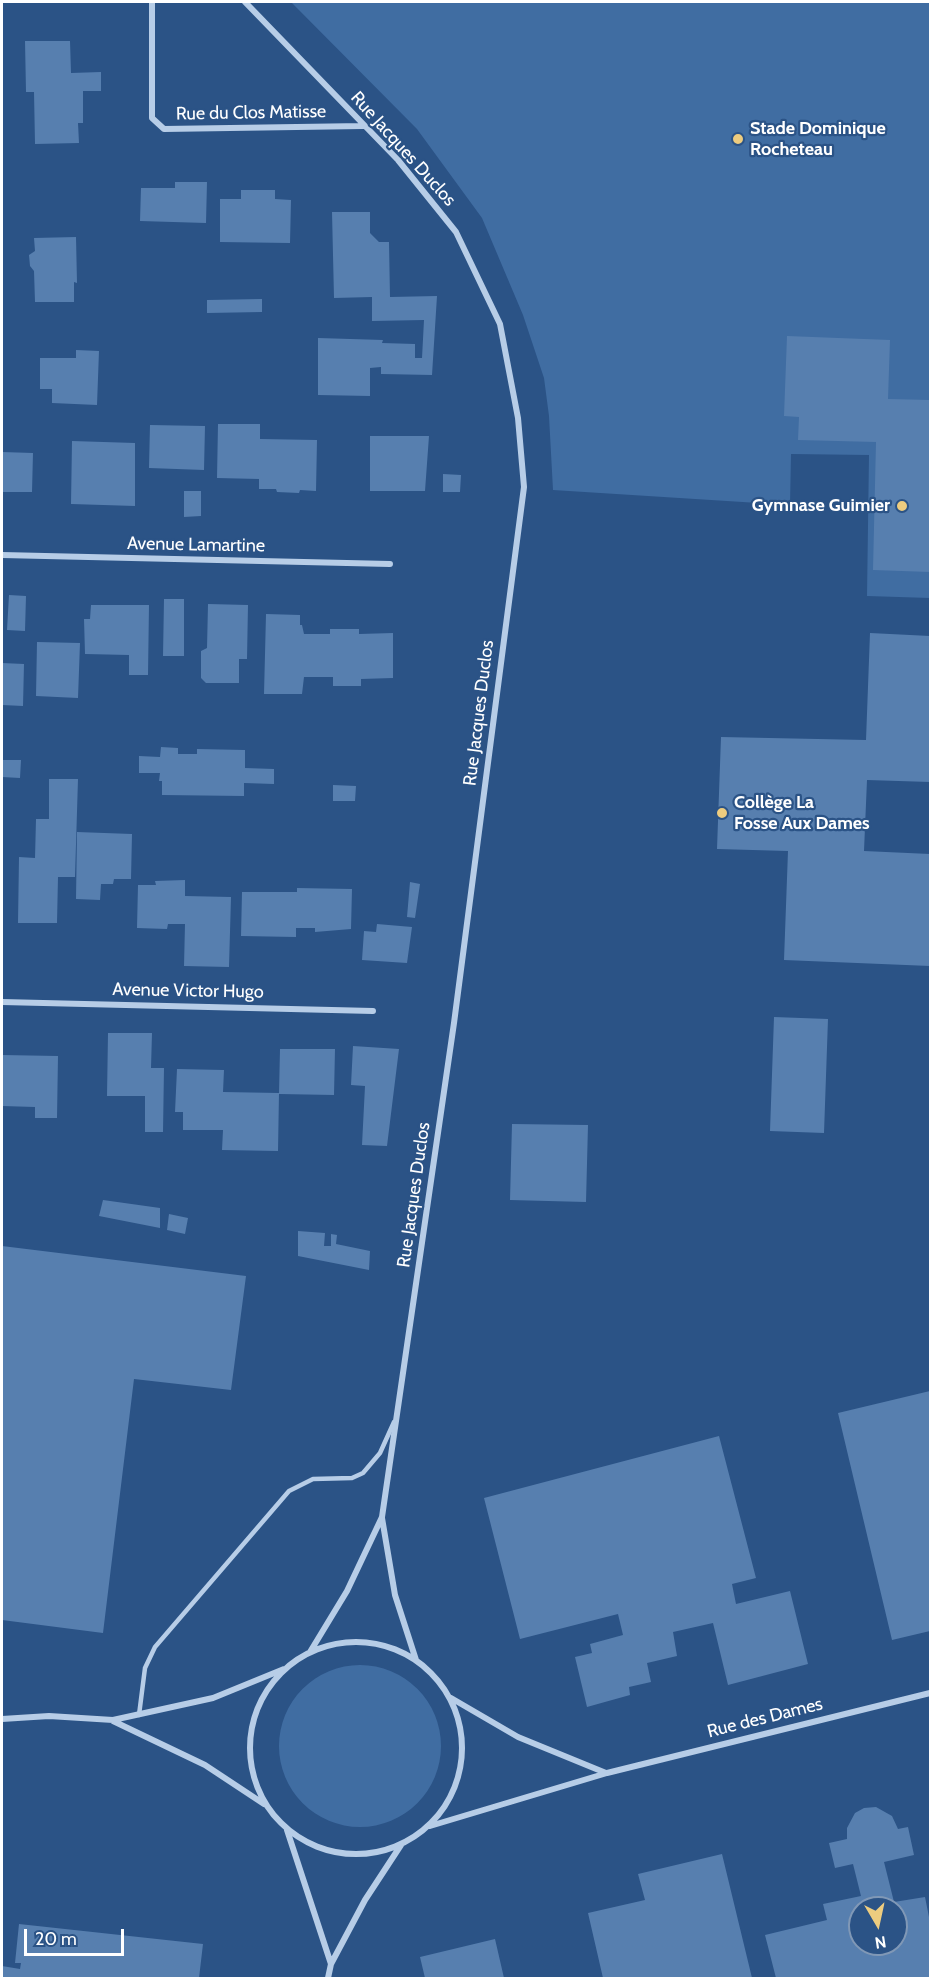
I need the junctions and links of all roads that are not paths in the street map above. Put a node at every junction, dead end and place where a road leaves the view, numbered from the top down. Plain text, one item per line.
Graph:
1 (153, 2) edge
2 (245, 2) edge
3 (363, 126) junction
4 (2, 555) edge
5 (390, 564) dead end
6 (2, 1002) edge
7 (373, 1011) dead end
8 (398, 1414) junction
9 (382, 1517) junction
10 (310, 1652) junction
11 (416, 1660) junction
12 (285, 1669) junction
13 (930, 1693) edge
14 (451, 1698) junction
15 (139, 1715) junction
16 (2, 1719) edge
17 (113, 1720) junction
18 (607, 1773) junction
19 (265, 1804) junction
20 (429, 1826) junction
21 (287, 1829) junction
22 (402, 1845) junction
23 (331, 1964) junction
24 (328, 1978) edge

1 - 3 street, Rue du Clos Matisse
2 - 3 street, Rue Jacques Duclos
3 - 8 street, Rue Jacques Duclos
4 - 5 street, Avenue Lamartine
6 - 7 street, Avenue Victor Hugo
8 - 9 street, Rue Jacques Duclos
8 - 15 lane
9 - 10 street, Rue Jacques Duclos
9 - 11 street, Rue Jacques Duclos
10 - 11 street, Rue Jacques Duclos
10 - 12 street, Rue Jacques Duclos
11 - 14 street, Rue Jacques Duclos
12 - 15 street
12 - 19 street, Rue Jacques Duclos
13 - 18 street, Rue des Dames
14 - 18 street
14 - 20 street, Rue Jacques Duclos
15 - 17 street
16 - 17 street
17 - 19 street
18 - 20 street, Rue des Dames
19 - 21 street, Rue Jacques Duclos
20 - 22 street, Rue Jacques Duclos
21 - 22 street, Rue Jacques Duclos
21 - 23 street, Rue Jacques Duclos
22 - 23 street, Rue Jacques Duclos
23 - 24 street, Rue Jacques Duclos

